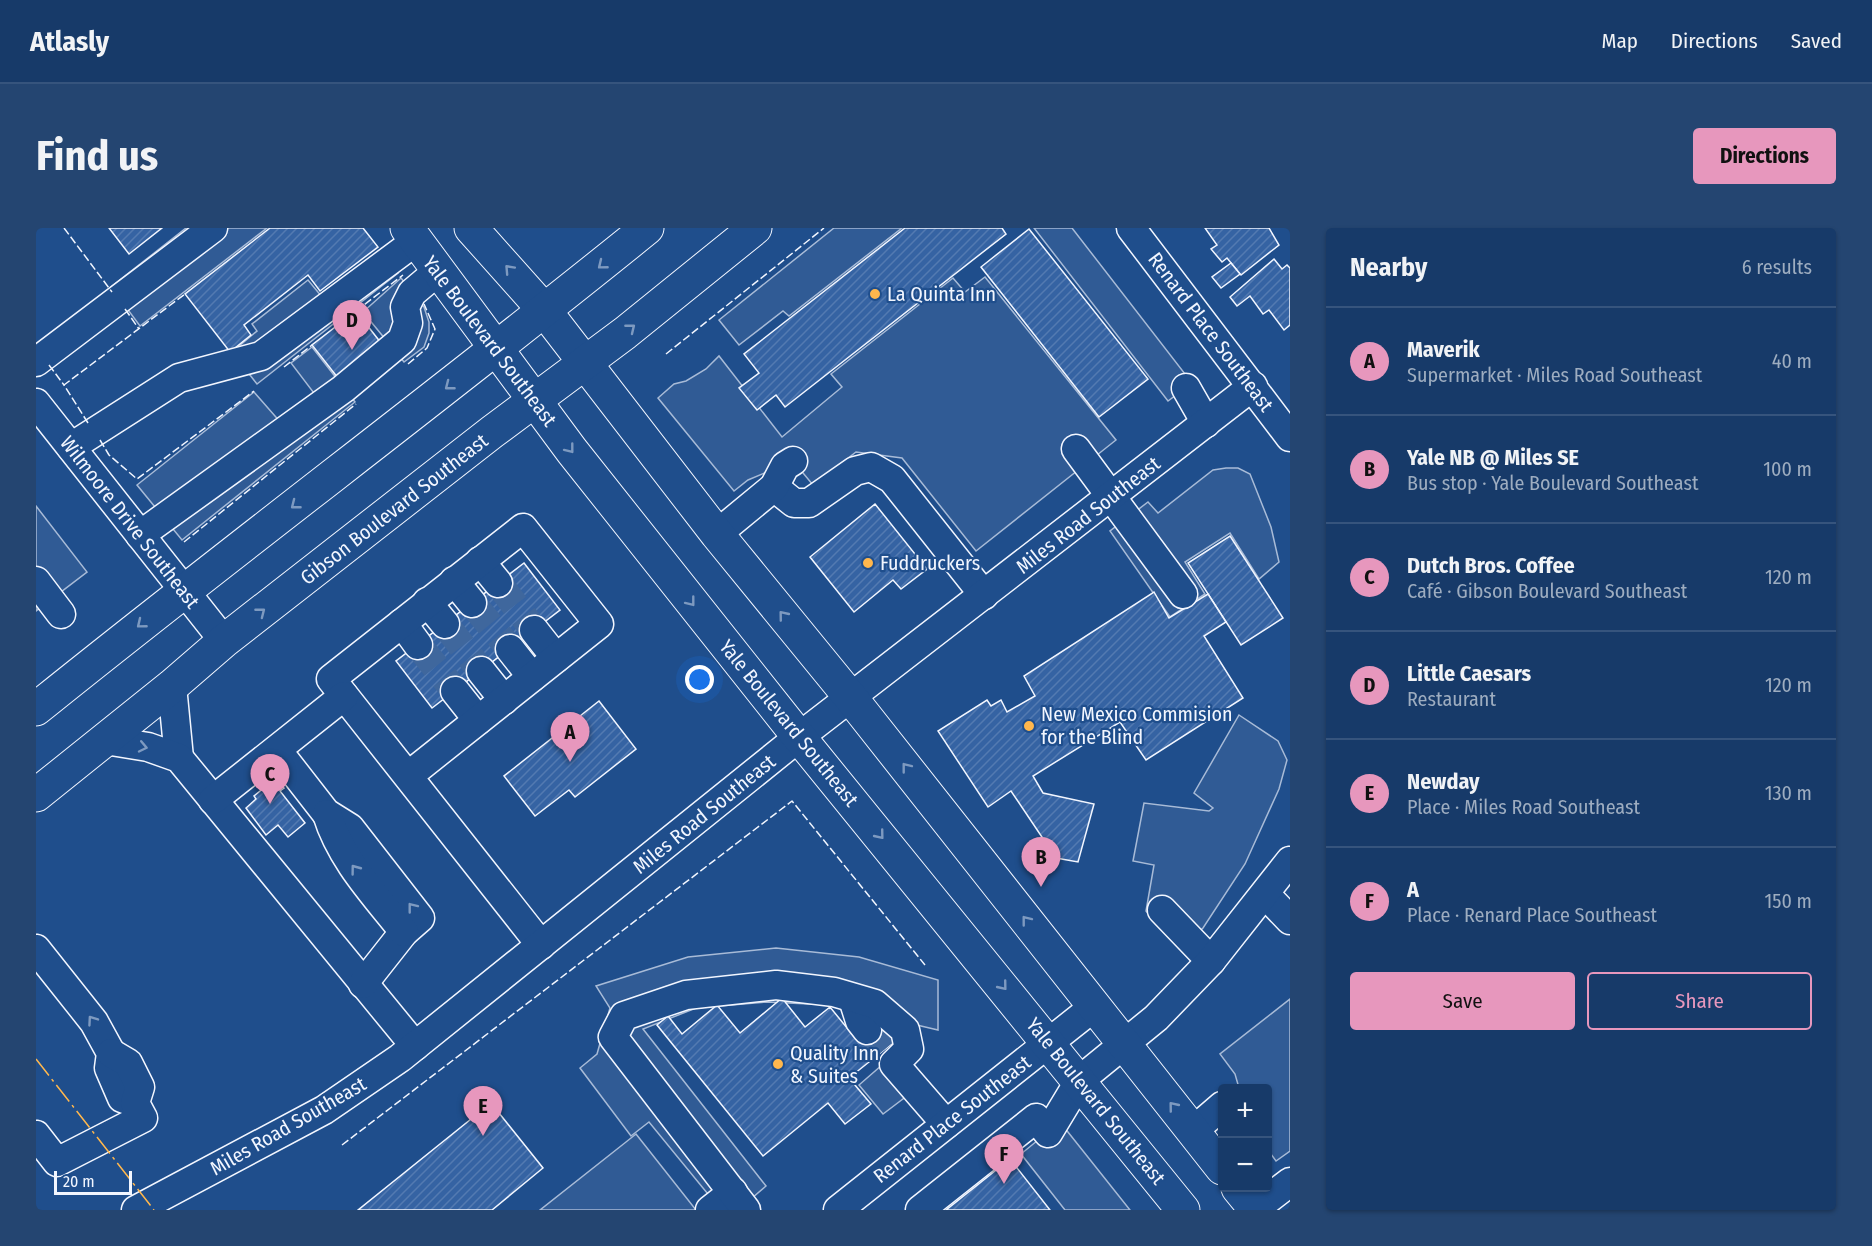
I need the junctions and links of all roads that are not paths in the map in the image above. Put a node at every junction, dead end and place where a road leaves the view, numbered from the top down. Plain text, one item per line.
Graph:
1 (213, 228) edge
2 (471, 228) edge
3 (647, 228) edge
4 (755, 228) edge
5 (1131, 228) edge
6 (411, 234) edge
7 (438, 272) junction
8 (545, 311) junction
9 (495, 350) junction
10 (36, 362) edge
11 (585, 363) junction
12 (1253, 386) junction
13 (1186, 388) dead end
14 (535, 402) junction
15 (37, 405) edge
16 (1206, 423) junction
17 (1290, 437) edge
18 (71, 447) junction
19 (1076, 448) dead end
20 (793, 461) dead end
21 (774, 487) junction
22 (1112, 495) junction
23 (717, 534) junction
24 (140, 535) junction
25 (480, 561) junction
26 (36, 581) edge
27 (454, 581) junction
28 (498, 583) tunnel mouth
29 (183, 590) junction
30 (1183, 594) dead end
31 (984, 595) junction
32 (472, 603) tunnel mouth
33 (61, 614) dead end
34 (534, 630) tunnel mouth
35 (224, 641) junction
36 (510, 649) tunnel mouth
37 (556, 658) junction
38 (481, 671) tunnel mouth
39 (532, 677) junction
40 (172, 686) junction
41 (455, 691) tunnel mouth
42 (344, 696) junction
43 (851, 698) junction
44 (504, 700) junction
45 (36, 709) edge
46 (478, 720) junction
47 (799, 737) junction
48 (105, 740) junction
49 (277, 750) junction
50 (179, 758) junction
51 (408, 776) junction
52 (36, 795) edge
53 (213, 800) junction
54 (1290, 861) edge
55 (1265, 894) junction
56 (1162, 910) dead end
57 (1290, 920) edge
58 (541, 945) junction
59 (36, 949) edge
60 (1211, 961) junction
61 (363, 984) junction
62 (853, 999) junction
63 (1095, 1006) junction
64 (1050, 1042) junction
65 (415, 1046) junction
66 (1125, 1046) junction
67 (882, 1048) junction
68 (1080, 1080) junction
69 (1218, 1109) edge
70 (946, 1124) junction
71 (1192, 1131) junction
72 (36, 1135) edge
73 (1218, 1163) edge
74 (1290, 1182) edge
75 (740, 1201) edge
76 (1250, 1202) edge
77 (136, 1210) edge
78 (710, 1210) edge
79 (838, 1210) edge
80 (920, 1210) edge
81 (1183, 1210) edge

1 - 10 street
8 -> 2 main road
3 -> 8 main road
11 -> 4 main road, Gibson Boulevard Southeast
5 - 12 street, Renard Place Southeast
6 - 7 main road, Yale Boulevard Southeast
6 - 18 street
7 - 9 main road, Yale Boulevard Southeast
7 - 24 street
8 - 9 main road
8 - 11 main road
9 - 14 main road, Yale Boulevard Southeast
9 -> 29 main road
11 - 14 main road, Gibson Boulevard Southeast
11 - 23 main road
12 - 16 street, Miles Road Southeast
12 - 17 street, Renard Place Southeast
13 - 16 street
35 -> 14 main road, Gibson Boulevard Southeast
14 -> 47 main road, Yale Boulevard Southeast
15 - 18 street, Wilmoore Drive Southeast
16 - 22 street, Miles Road Southeast
18 - 24 street, Wilmoore Drive Southeast
19 - 22 street
20 - 21 street
21 - 23 street
21 - 31 street
22 - 30 street
22 - 31 street, Miles Road Southeast
43 -> 23 main road
24 - 29 street, Wilmoore Drive Southeast
25 - 27 street
25 - 28 street
25 - 37 street
26 - 33 street
27 - 32 street
27 - 42 street
29 - 35 street, Wilmoore Drive Southeast
29 -> 45 main road
31 - 43 street, Miles Road Southeast
34 - 37 street
35 - 40 main road, Gibson Boulevard Southeast
36 - 39 street
37 - 39 street
38 - 44 street
39 - 44 street
40 - 48 main road, Gibson Boulevard Southeast
40 - 50 street
41 - 46 street
42 - 49 street
42 - 51 street
43 - 47 street, Miles Road Southeast
63 -> 43 main road
44 - 46 street
46 - 51 street
47 - 58 street, Miles Road Southeast
47 -> 64 main road, Yale Boulevard Southeast
48 -> 50 street
48 - 52 main road, Gibson Boulevard Southeast
49 - 53 street
61 -> 49 street
50 - 53 street
51 - 58 street
53 - 61 street
54 - 55 street
55 - 57 street
55 - 60 street
56 - 60 street
58 - 65 street, Miles Road Southeast
72 -> 59 street
60 - 66 street
61 - 65 street
62 - 67 street
62 - 67 street
62 - 75 street
63 - 64 street, Renard Place Southeast
63 - 66 main road
64 - 68 main road, Yale Boulevard Southeast
64 - 70 street, Renard Place Southeast
65 - 77 street, Miles Road Southeast
66 - 68 street
71 -> 66 main road
67 - 70 street
68 - 80 street
68 - 81 main road, Yale Boulevard Southeast
69 - 71 street
70 - 79 street, Renard Place Southeast
71 - 73 main road
74 - 76 street
75 - 78 street

